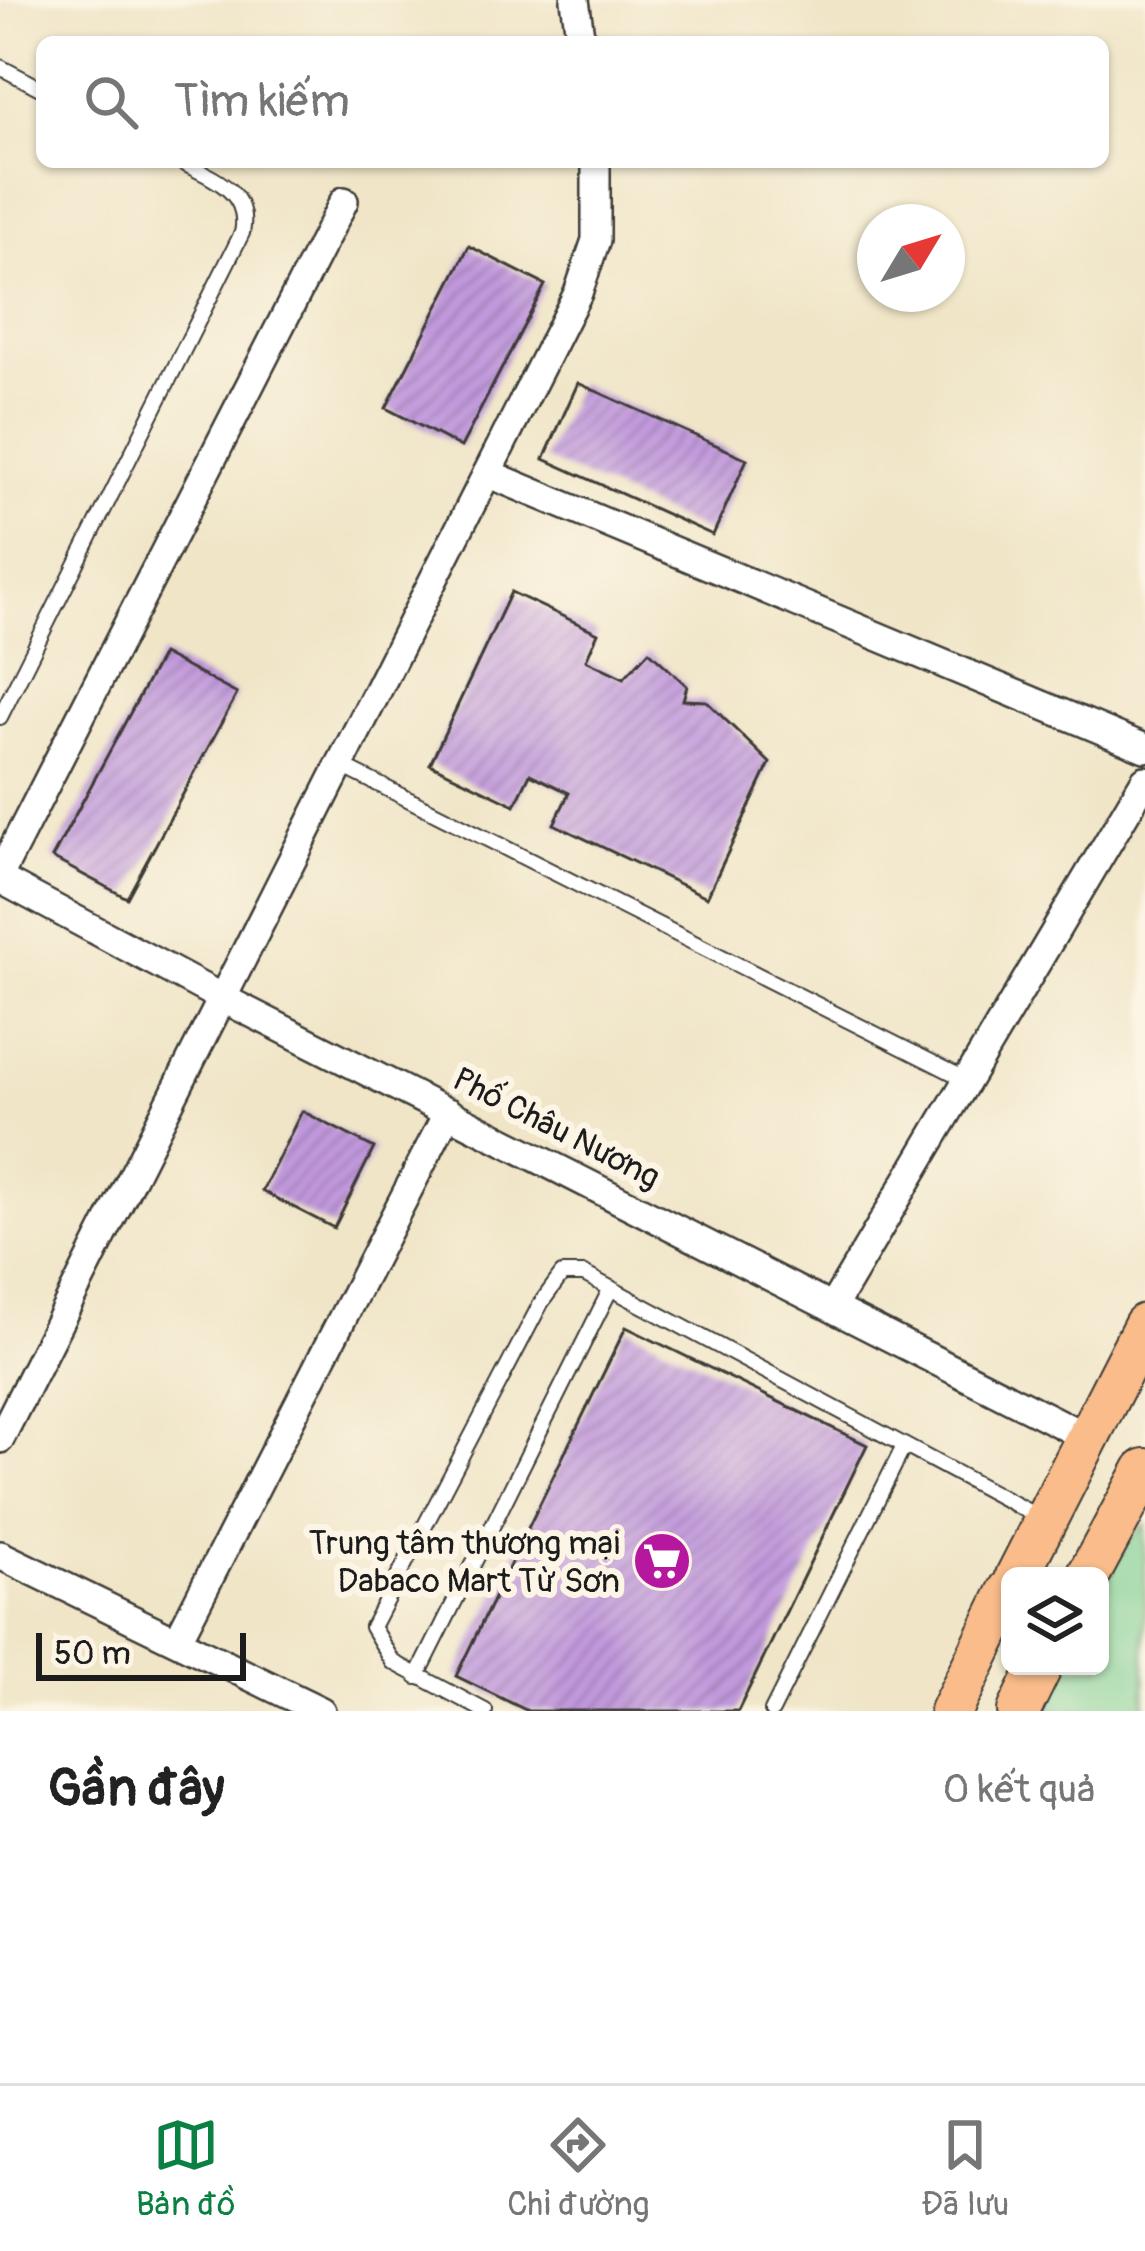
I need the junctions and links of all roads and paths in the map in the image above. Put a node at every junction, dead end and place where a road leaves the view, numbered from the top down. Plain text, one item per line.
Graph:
1 (575, 0) edge
2 (580, 36) edge
3 (0, 67) edge
4 (36, 86) edge
5 (192, 168) edge
6 (596, 168) edge
7 (344, 201) dead end
8 (488, 472) junction
9 (0, 717) edge
10 (1145, 748) edge
11 (340, 765) junction
12 (1145, 780) edge
13 (0, 876) edge
14 (222, 998) junction
15 (967, 1080) junction
16 (448, 1112) junction
17 (611, 1288) junction
18 (832, 1306) junction
19 (1145, 1324) edge
20 (1084, 1436) junction
21 (0, 1439) edge
22 (904, 1446) junction
23 (1145, 1470) edge
24 (1044, 1520) junction
25 (0, 1555) edge
26 (1021, 1567) edge
27 (1093, 1567) edge
28 (1001, 1608) edge
29 (177, 1641) junction
30 (1037, 1675) edge
31 (417, 1677) junction
32 (321, 1711) edge
33 (485, 1711) edge
34 (772, 1711) edge
35 (951, 1711) edge
36 (1019, 1711) edge

1 - 2 street
3 - 4 lane
5 - 9 lane
6 - 8 street
7 - 13 street
8 - 10 street
8 - 11 street
11 - 14 street
11 - 15 lane
12 - 15 street
13 - 14 street, Phố Châu Nương
14 - 16 street, Phố Châu Nương
14 - 21 street
15 - 18 street
16 - 18 street, Phố Châu Nương
16 - 29 street
17 - 22 lane
17 - 31 lane
17 - 31 lane
18 - 20 street, Phố Châu Nương
19 - 20 main road
20 - 24 main road
22 - 24 lane
22 - 34 lane
23 - 27 main road
24 - 26 main road
25 - 29 street
28 - 35 main road
29 - 32 street
30 - 36 main road
31 - 33 lane

